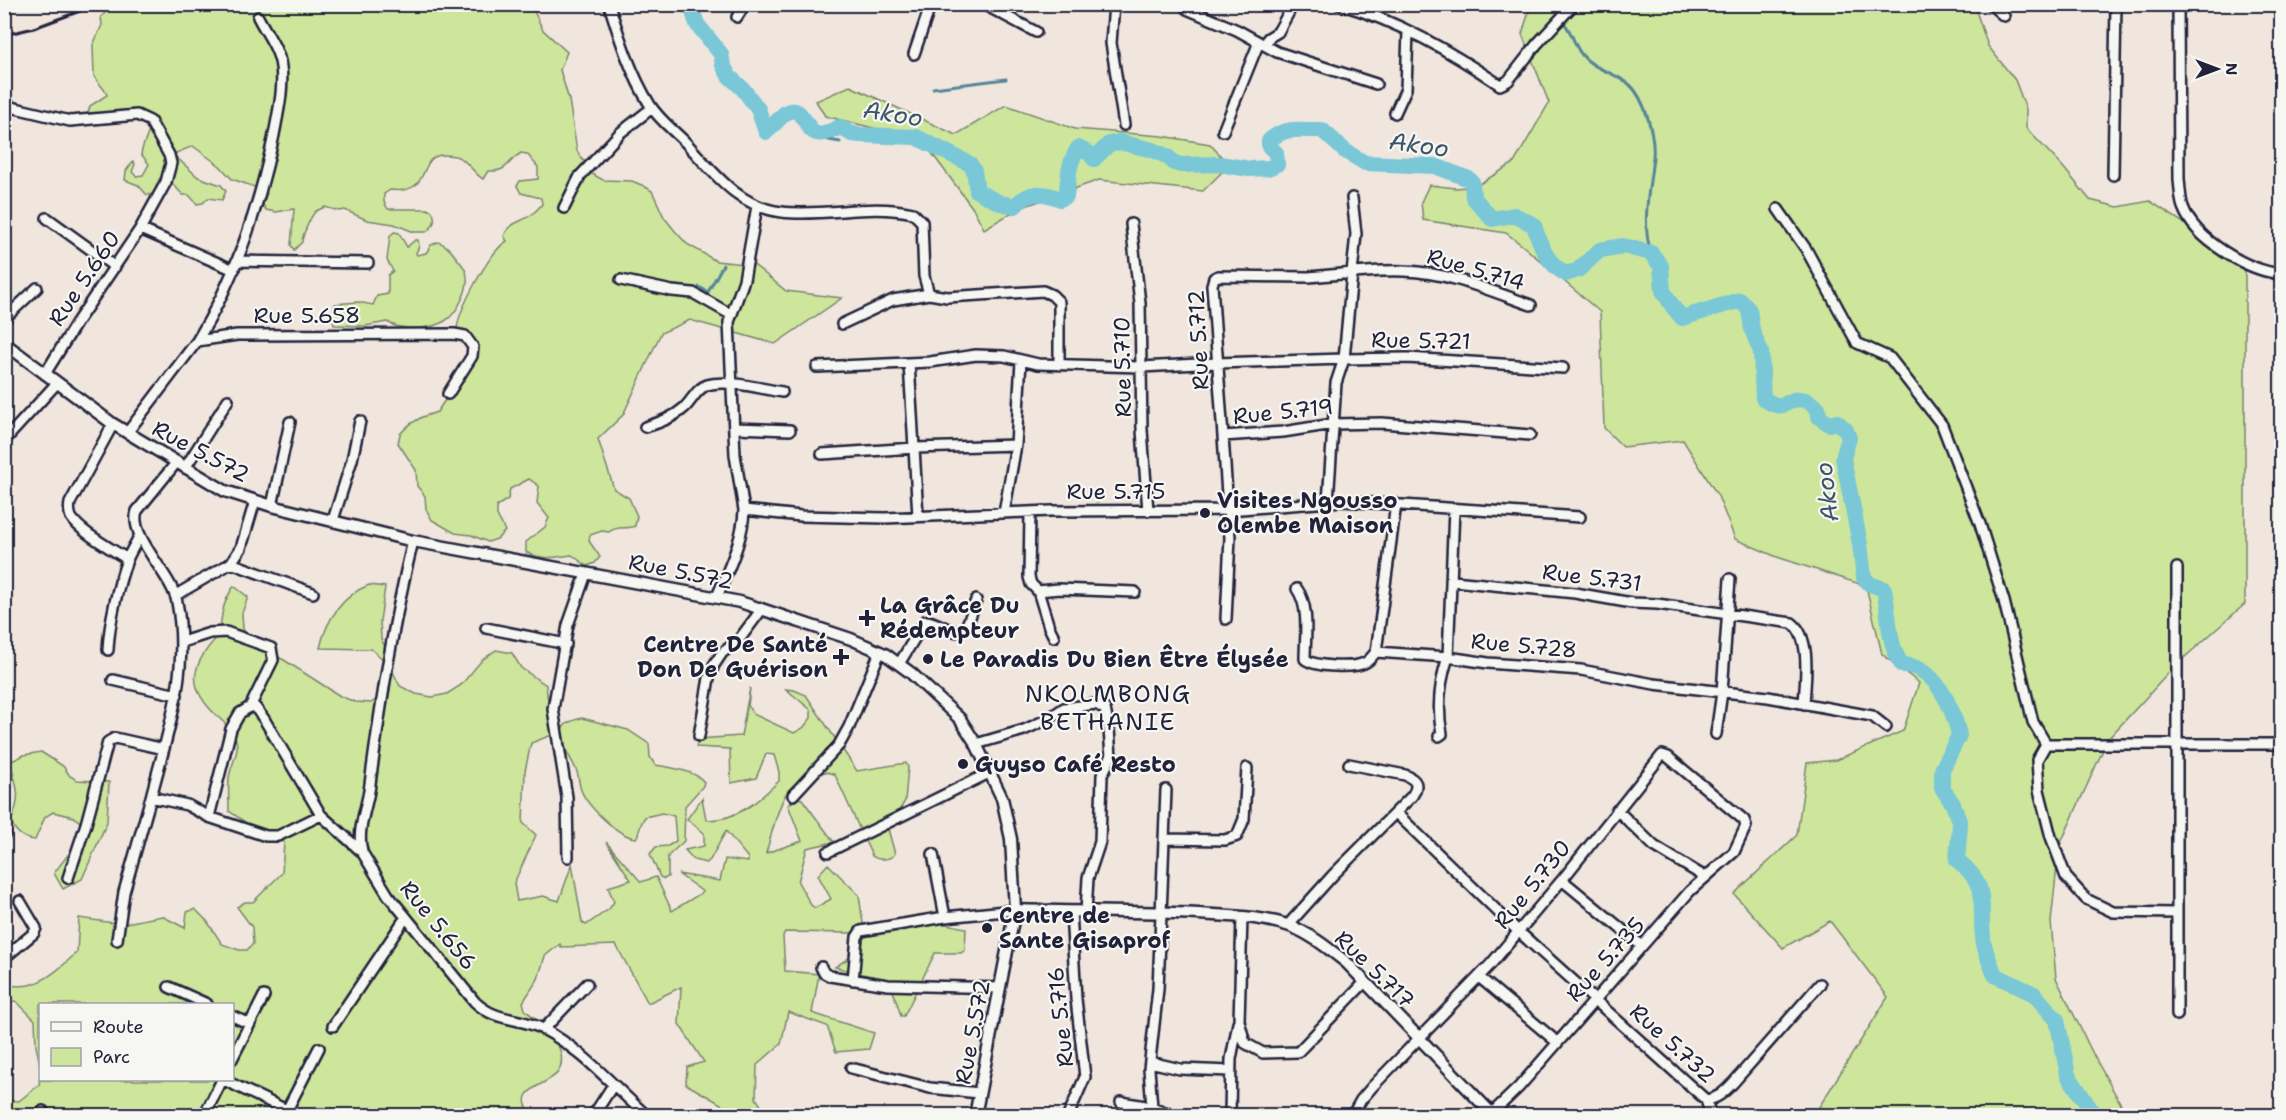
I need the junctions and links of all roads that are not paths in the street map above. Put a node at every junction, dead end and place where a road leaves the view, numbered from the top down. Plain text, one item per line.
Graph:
1 (609, 4) edge
2 (745, 4) edge
3 (931, 4) edge
4 (983, 4) edge
5 (1114, 4) edge
6 (1287, 4) edge
7 (1339, 4) edge
8 (1379, 4) edge
9 (1575, 4) edge
10 (1990, 4) edge
11 (2116, 4) edge
12 (2178, 4) edge
13 (1187, 9) dead end
14 (1371, 14) junction
15 (2004, 16) dead end
16 (258, 17) dead end
17 (737, 18) dead end
18 (1408, 31) junction
19 (1036, 32) dead end
20 (1262, 44) junction
21 (914, 54) dead end
22 (1376, 84) dead end
23 (7, 106) dead end
24 (652, 108) junction
25 (1395, 113) dead end
26 (1124, 125) dead end
27 (1223, 131) dead end
28 (2113, 175) dead end
29 (1353, 198) dead end
30 (757, 206) junction
31 (564, 208) dead end
32 (1778, 209) dead end
33 (47, 218) dead end
34 (1131, 224) dead end
35 (140, 230) junction
36 (368, 262) dead end
37 (235, 265) junction
38 (115, 267) junction
39 (1352, 273) junction
40 (2282, 274) edge
41 (1287, 277) joint
42 (621, 280) dead end
43 (37, 288) dead end
44 (929, 294) junction
45 (1531, 305) dead end
46 (730, 314) junction
47 (4, 319) edge
48 (842, 324) dead end
49 (198, 341) junction
50 (4, 343) edge
51 (1344, 359) junction
52 (1021, 361) junction
53 (909, 363) junction
54 (1217, 363) junction
55 (1059, 365) junction
56 (817, 368) dead end
57 (1141, 368) junction
58 (1563, 368) dead end
59 (45, 374) junction
60 (57, 383) junction
61 (733, 384) junction
62 (782, 392) dead end
63 (448, 394) dead end
64 (228, 399) dead end
65 (360, 421) dead end
66 (290, 422) dead end
67 (113, 424) junction
68 (1333, 424) junction
69 (645, 427) dead end
70 (734, 428) junction
71 (790, 430) dead end
72 (127, 433) junction
73 (1530, 435) dead end
74 (1223, 436) junction
75 (4, 441) edge
76 (1016, 445) junction
77 (915, 448) junction
78 (822, 454) dead end
79 (180, 465) junction
80 (255, 501) junction
81 (1328, 502) junction
82 (1396, 504) junction
83 (272, 506) junction
84 (1454, 508) junction
85 (744, 510) junction
86 (1228, 510) junction
87 (1148, 511) junction
88 (1030, 512) junction
89 (1004, 513) junction
90 (918, 516) junction
91 (1580, 517) dead end
92 (333, 520) junction
93 (140, 535) junction
94 (413, 541) junction
95 (127, 559) junction
96 (231, 563) junction
97 (2177, 568) dead end
98 (586, 574) junction
99 (1730, 579) dead end
100 (1453, 580) junction
101 (1298, 589) dead end
102 (1038, 591) junction
103 (1135, 592) dead end
104 (313, 593) dead end
105 (176, 595) junction
106 (717, 597) junction
107 (976, 600) dead end
108 (762, 609) junction
109 (1726, 613) junction
110 (1226, 620) dead end
111 (486, 628) dead end
112 (1054, 637) dead end
113 (182, 642) junction
114 (566, 644) junction
115 (108, 650) dead end
116 (880, 652) junction
117 (1376, 652) junction
118 (1448, 657) junction
119 (899, 664) junction
120 (113, 680) dead end
121 (1722, 692) junction
122 (177, 695) junction
123 (1804, 704) junction
124 (250, 707) junction
125 (1886, 727) dead end
126 (1716, 734) dead end
127 (699, 736) dead end
128 (1439, 736) dead end
129 (2178, 742) junction
130 (976, 744) junction
131 (2046, 744) junction
132 (2282, 744) edge
133 (164, 749) junction
134 (1349, 764) dead end
135 (1247, 768) dead end
136 (991, 772) junction
137 (1166, 790) dead end
138 (793, 795) dead end
139 (151, 797) junction
140 (1617, 810) junction
141 (1396, 813) junction
142 (321, 815) junction
143 (209, 817) junction
144 (1746, 826) joint
145 (1165, 839) junction
146 (362, 852) junction
147 (828, 852) dead end
148 (933, 854) dead end
149 (568, 857) dead end
150 (1705, 877) junction
151 (68, 878) dead end
152 (1562, 880) junction
153 (20, 901) dead end
154 (1015, 910) junction
155 (1071, 912) junction
156 (1086, 912) junction
157 (1162, 912) junction
158 (2176, 913) junction
159 (405, 917) junction
160 (945, 917) junction
161 (1242, 917) junction
162 (1287, 925) junction
163 (1518, 931) junction
164 (117, 940) dead end
165 (1641, 946) junction
166 (4, 958) edge
167 (820, 967) dead end
168 (1479, 977) junction
169 (853, 980) junction
170 (1365, 982) junction
171 (587, 984) dead end
172 (1820, 984) dead end
173 (169, 987) dead end
174 (1000, 988) junction
175 (264, 996) dead end
176 (1595, 999) junction
177 (203, 1003) edge
178 (2177, 1015) dead end
179 (234, 1017) edge
180 (1239, 1021) junction
181 (250, 1024) junction
182 (333, 1026) dead end
183 (543, 1029) junction
184 (1419, 1039) junction
185 (1557, 1042) junction
186 (319, 1048) dead end
187 (234, 1055) edge
188 (1150, 1062) junction
189 (851, 1068) dead end
190 (1230, 1071) junction
191 (222, 1081) edge
192 (225, 1081) edge
193 (613, 1085) junction
194 (979, 1093) junction
195 (1706, 1100) junction
196 (1120, 1102) dead end
197 (1152, 1107) junction
198 (287, 1110) junction
199 (1491, 1115) edge
200 (204, 1116) edge
201 (299, 1116) edge
202 (592, 1116) edge
203 (647, 1116) edge
204 (975, 1116) edge
205 (1068, 1116) edge
206 (1175, 1116) edge
207 (1230, 1116) edge
208 (1352, 1116) edge
209 (1711, 1116) edge

1 - 24 street
2 - 17 street
3 - 21 street
4 - 19 street
5 - 26 street
6 - 20 street
7 - 14 street
8 - 14 street
9 - 18 street
10 - 15 street
11 - 28 street
12 - 40 street
13 - 20 street
14 - 18 street
16 - 37 street
18 - 25 street
20 - 22 street
20 - 27 street
23 - 35 street
24 - 30 street
24 - 31 street
29 - 39 street
30 - 44 street
30 - 46 street
32 - 131 street
33 - 38 street
34 - 57 street, Rue 5.710
35 - 37 street, Rue 5.660
35 - 38 street, Rue 5.660
36 - 37 street
37 - 49 street
38 - 59 street, Rue 5.660
39 - 41 street, Rue 5.714
39 - 45 street, Rue 5.714
39 - 51 street
41 - 54 street, Rue 5.712
42 - 46 street
43 - 47 street
44 - 48 street
44 - 55 street
46 - 61 street
49 - 63 street, Rue 5.658
49 - 72 street
50 - 59 street, Rue 5.572
51 - 54 street
51 - 58 street, Rue 5.721
51 - 68 street, Rue 5.721
52 - 53 street
52 - 55 street
52 - 76 street
53 - 56 street
53 - 77 street
54 - 57 street
54 - 74 street, Rue 5.712
55 - 57 street
57 - 87 street, Rue 5.710
59 - 60 street, Rue 5.572
60 - 67 street, Rue 5.572
60 - 75 street
61 - 62 street
61 - 69 street
61 - 70 street
64 - 79 street
65 - 92 street
66 - 83 street
67 - 72 street, Rue 5.572
67 - 95 street
68 - 73 street, Rue 5.719
68 - 74 street, Rue 5.719
68 - 81 street, Rue 5.721
70 - 71 street
70 - 85 street
72 - 79 street, Rue 5.572
74 - 86 street, Rue 5.719
76 - 77 street
76 - 89 street
77 - 78 street
77 - 90 street
79 - 80 street, Rue 5.572
79 - 93 street
80 - 83 street, Rue 5.572
80 - 96 street
81 - 82 street, Rue 5.715
81 - 86 street, Rue 5.715
82 - 84 street, Rue 5.715
82 - 117 street
83 - 92 street, Rue 5.572
84 - 91 street, Rue 5.715
84 - 100 street, Rue 5.728
85 - 90 street, Rue 5.715
85 - 106 street
86 - 87 street, Rue 5.715
86 - 110 street, Rue 5.719
87 - 88 street, Rue 5.715
88 - 89 street, Rue 5.715
88 - 102 street
89 - 90 street, Rue 5.715
92 - 94 street, Rue 5.572
93 - 95 street
93 - 105 street
94 - 98 street, Rue 5.572
94 - 146 street
95 - 115 street
96 - 104 street
96 - 105 street
97 - 129 street
98 - 106 street, Rue 5.572
98 - 114 street
99 - 109 street
100 - 109 street, Rue 5.731
100 - 118 street, Rue 5.728
101 - 117 street
102 - 103 street
102 - 112 street
105 - 113 street
106 - 108 street, Rue 5.572
107 - 119 street
108 - 116 street, Rue 5.572
108 - 127 street
109 - 121 street
109 - 123 street, Rue 5.731
111 - 114 street
113 - 122 street
113 - 124 street
114 - 149 street
116 - 119 street, Rue 5.572
116 - 138 street
117 - 118 street
118 - 121 street, Rue 5.728
118 - 128 street
119 - 130 street, Rue 5.572
120 - 122 street
121 - 123 street, Rue 5.728
121 - 126 street
122 - 133 street
123 - 125 street, Rue 5.728
124 - 142 street, Rue 5.656
124 - 143 street
129 - 131 street
129 - 132 street
129 - 158 street
130 - 136 street, Rue 5.572
130 - 156 street
131 - 158 street
133 - 139 street
133 - 151 street
134 - 141 street
135 - 145 street
136 - 147 street
136 - 154 street, Rue 5.572
137 - 145 street
139 - 143 street
139 - 164 street
140 - 144 street, Rue 5.730
140 - 150 street
140 - 152 street, Rue 5.730
141 - 162 street
141 - 163 street, Rue 5.732
142 - 143 street
142 - 146 street, Rue 5.656
144 - 150 street, Rue 5.735
145 - 157 street
146 - 159 street, Rue 5.656
148 - 160 street
150 - 165 street, Rue 5.735
152 - 163 street, Rue 5.730
152 - 165 street
153 - 166 street
154 - 155 street, Rue 5.717
154 - 160 street
154 - 174 street, Rue 5.572
155 - 156 street, Rue 5.717
155 - 205 street, Rue 5.716
156 - 157 street, Rue 5.717
157 - 161 street, Rue 5.717
157 - 188 street
158 - 178 street
159 - 182 street
159 - 183 street, Rue 5.656
160 - 169 street
161 - 162 street, Rue 5.717
161 - 180 street
162 - 170 street, Rue 5.717
163 - 168 street, Rue 5.730
163 - 176 street, Rue 5.732
165 - 176 street, Rue 5.735
167 - 169 street
168 - 184 street, Rue 5.730
168 - 185 street
169 - 174 street
170 - 180 street
170 - 184 street, Rue 5.717
171 - 183 street
172 - 195 street, Rue 5.732
173 - 177 street
174 - 194 street, Rue 5.572
175 - 181 street
176 - 185 street, Rue 5.735
176 - 195 street, Rue 5.732
179 - 181 street
180 - 190 street
181 - 187 street
183 - 193 street, Rue 5.656
184 - 199 street, Rue 5.717
184 - 208 street, Rue 5.730
185 - 199 street, Rue 5.735
186 - 198 street
188 - 190 street
188 - 197 street
189 - 194 street
190 - 207 street
191 - 200 street
192 - 198 street
193 - 202 street
193 - 203 street, Rue 5.656
194 - 204 street, Rue 5.572
195 - 209 street
196 - 197 street
197 - 206 street
198 - 201 street

